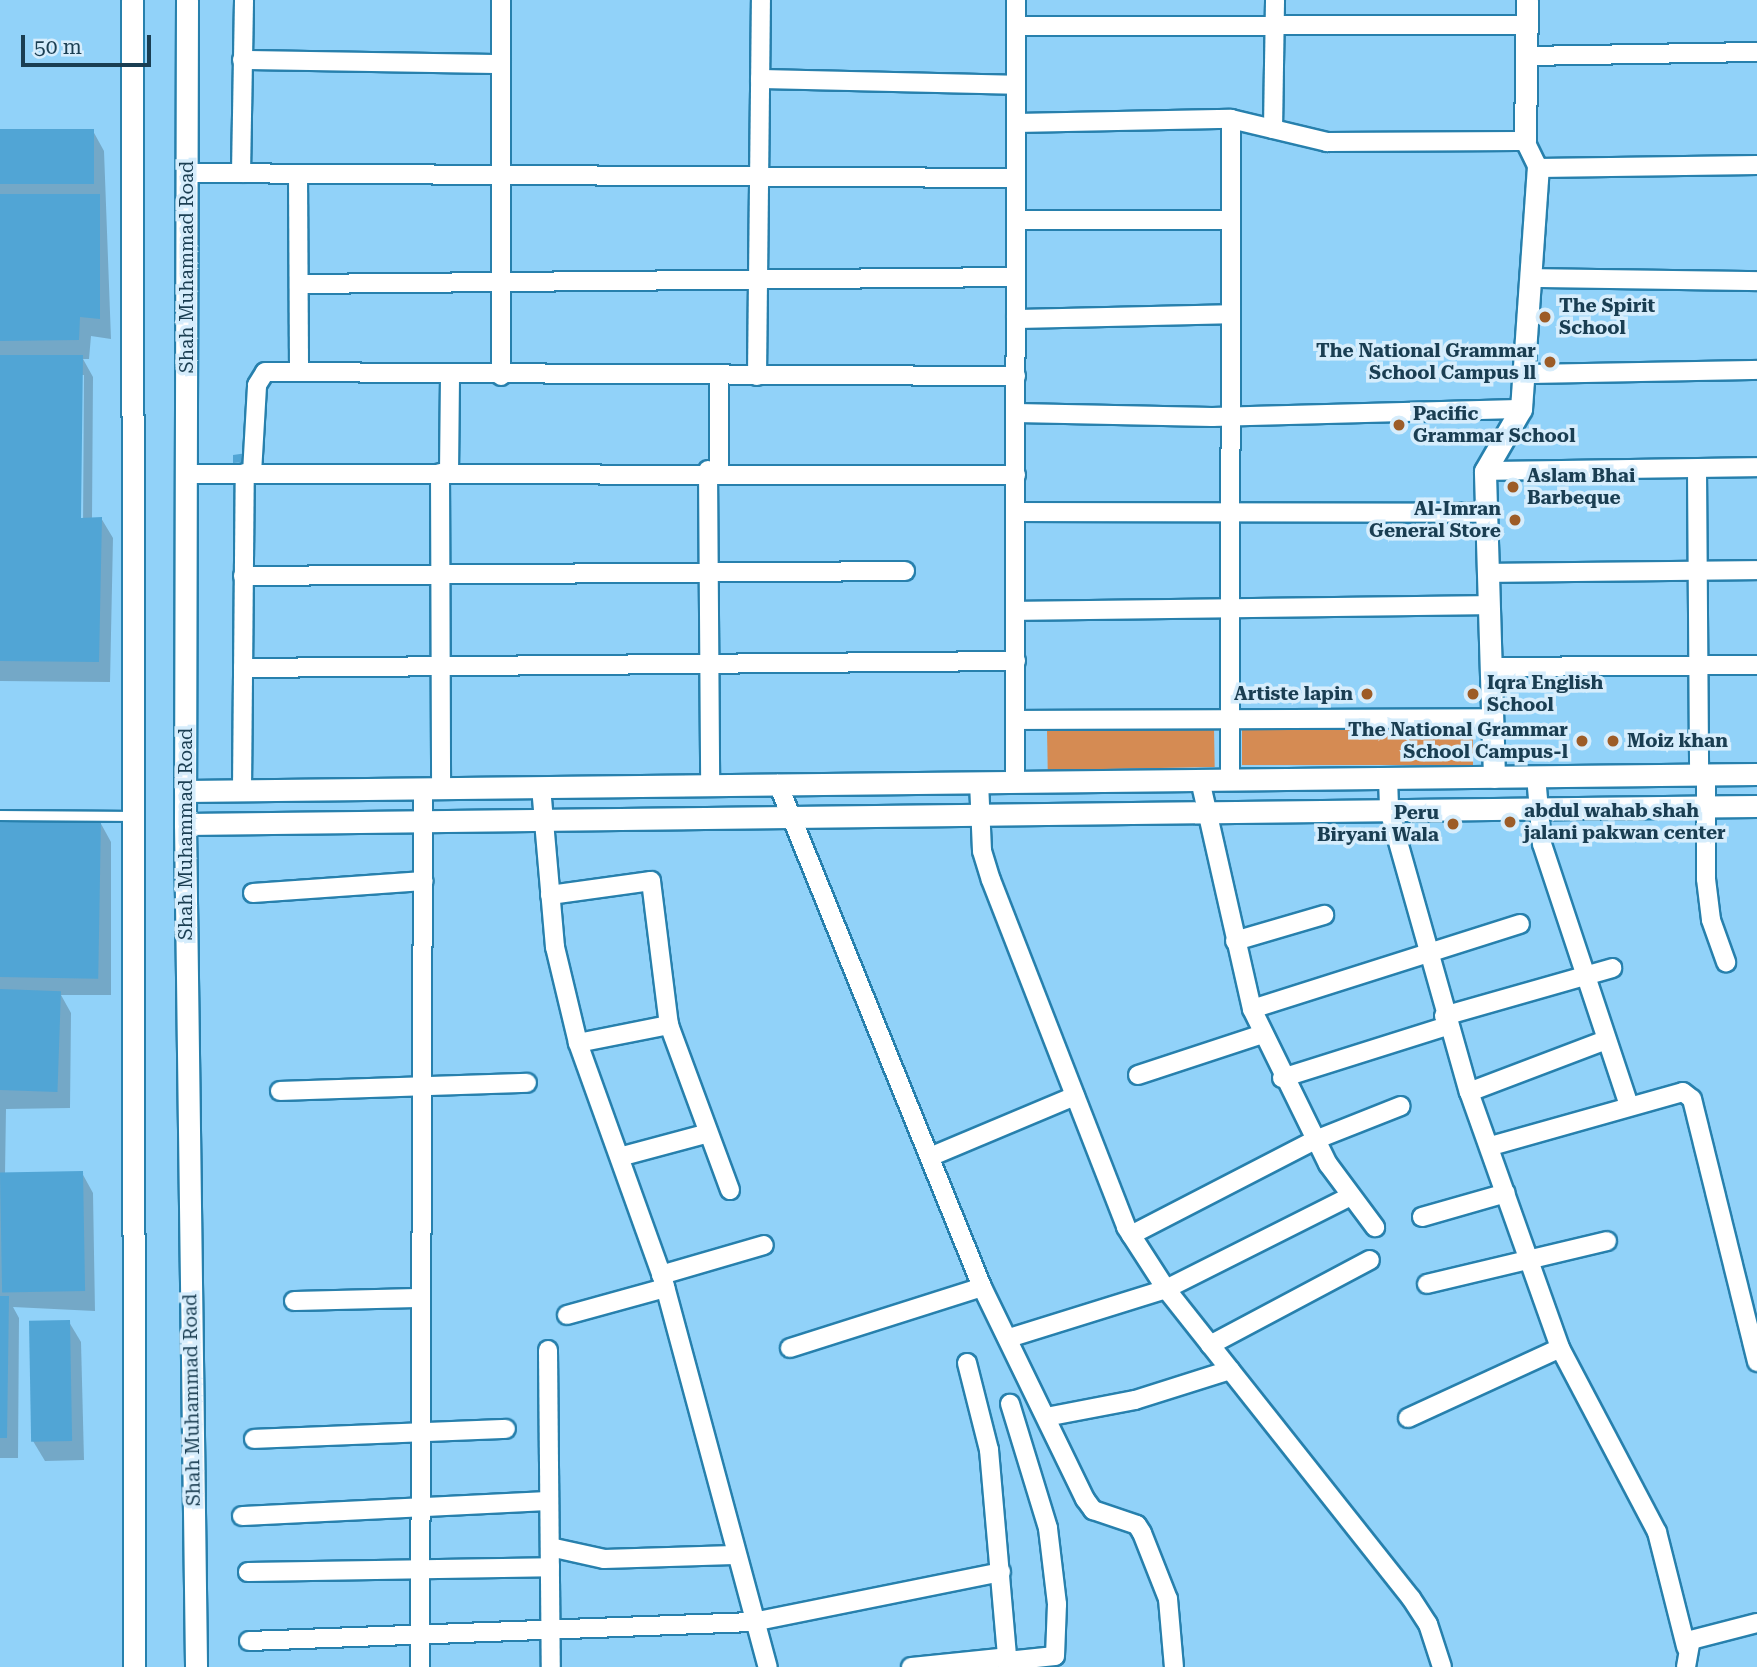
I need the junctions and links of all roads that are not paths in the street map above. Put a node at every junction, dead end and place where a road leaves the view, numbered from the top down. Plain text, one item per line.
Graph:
1 (132, 0) edge
2 (187, 0) edge
3 (244, 0) edge
4 (501, 0) edge
5 (761, 0) edge
6 (1016, 0) edge
7 (1275, 0) edge
8 (1527, 0) edge
9 (1527, 24) junction
10 (1275, 25) junction
11 (1016, 26) junction
12 (1757, 52) edge
13 (1526, 56) junction
14 (242, 60) junction
15 (501, 64) junction
16 (760, 79) junction
17 (1016, 85) junction
18 (1231, 119) junction
19 (1016, 123) junction
20 (1273, 129) junction
21 (1525, 141) junction
22 (1757, 165) edge
23 (1538, 168) junction
24 (187, 173) junction
25 (241, 173) junction
26 (298, 174) junction
27 (501, 175) junction
28 (759, 177) junction
29 (1016, 178) junction
30 (1016, 220) junction
31 (1231, 220) junction
32 (1016, 278) junction
33 (1532, 278) junction
34 (758, 280) junction
35 (1757, 281) edge
36 (501, 282) junction
37 (299, 284) junction
38 (1231, 314) junction
39 (1016, 319) junction
40 (1757, 370) edge
41 (299, 372) junction
42 (1524, 374) junction
43 (450, 375) junction
44 (501, 376) junction
45 (719, 376) junction
46 (757, 376) junction
47 (1016, 376) junction
48 (1521, 409) junction
49 (1231, 412) junction
50 (1016, 413) junction
51 (1757, 467) edge
52 (713, 470) junction
53 (1697, 470) junction
54 (1485, 471) junction
55 (248, 473) junction
56 (445, 473) junction
57 (187, 474) junction
58 (1016, 475) junction
59 (1016, 512) junction
60 (1231, 512) junction
61 (1487, 513) junction
62 (1757, 570) edge
63 (709, 571) junction
64 (905, 571) dead end
65 (1698, 571) junction
66 (1488, 573) junction
67 (243, 576) junction
68 (441, 576) junction
69 (1489, 605) junction
70 (1231, 608) junction
71 (1016, 611) junction
72 (1016, 661) junction
73 (709, 663) junction
74 (1757, 665) edge
75 (441, 666) junction
76 (1699, 666) junction
77 (1491, 667) junction
78 (243, 668) junction
79 (1493, 718) junction
80 (1016, 720) junction
81 (1231, 721) junction
82 (1702, 774) junction
83 (1757, 774) edge
84 (1536, 776) junction
85 (1494, 777) junction
86 (1388, 778) junction
87 (1230, 779) junction
88 (1200, 780) junction
89 (979, 782) junction
90 (1015, 782) junction
91 (778, 784) junction
92 (710, 785) junction
93 (541, 787) junction
94 (432, 788) junction
95 (242, 790) junction
96 (185, 791) junction
97 (1757, 806) edge
98 (1706, 807) junction
99 (1540, 809) junction
100 (1389, 810) junction
101 (1205, 813) junction
102 (0, 815) edge
103 (981, 815) junction
104 (135, 816) junction
105 (793, 817) junction
106 (543, 820) junction
107 (424, 822) junction
108 (185, 824) junction
109 (424, 881) junction
110 (253, 892) dead end
111 (550, 895) junction
112 (1324, 915) dead end
113 (1520, 924) dead end
114 (1235, 941) junction
115 (1426, 950) junction
116 (1726, 962) dead end
117 (1612, 968) dead end
118 (1582, 977) junction
119 (1252, 1009) junction
120 (1445, 1021) junction
121 (669, 1025) junction
122 (1262, 1034) junction
123 (1603, 1041) junction
124 (578, 1043) junction
125 (1139, 1075) dead end
126 (1282, 1078) junction
127 (527, 1083) dead end
128 (423, 1088) junction
129 (280, 1091) dead end
130 (1469, 1092) junction
131 (1075, 1096) junction
132 (1629, 1105) junction
133 (1401, 1106) dead end
134 (705, 1134) junction
135 (1315, 1139) junction
136 (1491, 1146) junction
137 (623, 1156) junction
138 (932, 1156) junction
139 (730, 1190) dead end
140 (1506, 1193) junction
141 (1352, 1196) junction
142 (1422, 1217) dead end
143 (1374, 1227) dead end
144 (1131, 1235) junction
145 (1607, 1241) dead end
146 (764, 1245) dead end
147 (1370, 1260) dead end
148 (1528, 1260) junction
149 (663, 1281) junction
150 (1427, 1284) dead end
151 (982, 1287) junction
152 (1166, 1289) junction
153 (418, 1298) junction
154 (294, 1301) dead end
155 (566, 1315) dead end
156 (1754, 1334) edge
157 (1009, 1338) junction
158 (1210, 1345) junction
159 (790, 1348) dead end
160 (1560, 1348) junction
161 (548, 1350) dead end
162 (1757, 1362) edge
163 (967, 1363) dead end
164 (1230, 1370) junction
165 (1010, 1404) dead end
166 (1046, 1417) junction
167 (1408, 1418) dead end
168 (506, 1429) dead end
169 (418, 1434) junction
170 (254, 1439) dead end
171 (550, 1501) junction
172 (419, 1506) junction
173 (242, 1516) dead end
174 (550, 1547) junction
175 (734, 1555) junction
176 (550, 1567) junction
177 (419, 1569) junction
178 (248, 1572) dead end
179 (1001, 1572) junction
180 (753, 1622) junction
181 (1757, 1623) edge
182 (550, 1632) junction
183 (420, 1638) junction
184 (249, 1642) dead end
185 (1686, 1647) junction
186 (1007, 1662) edge
187 (134, 1667) edge
188 (195, 1667) edge
189 (420, 1667) edge
190 (551, 1667) edge
191 (768, 1667) edge
192 (911, 1667) edge
193 (1174, 1667) edge
194 (1442, 1667) edge
195 (1686, 1667) edge

1 - 104 street
2 - 24 street, Shah Muhammad Road
3 - 14 street
4 - 15 street
5 - 16 street
6 - 11 street
7 - 10 street
8 - 9 street
9 - 10 street
9 - 13 street
10 - 11 street
10 - 20 street
11 - 17 street
12 - 13 street
13 - 21 street
14 - 15 street
14 - 25 street
15 - 27 street
16 - 17 street
16 - 28 street
17 - 19 street
18 - 19 street
18 - 20 street
18 - 31 street
19 - 29 street
20 - 21 street
21 - 23 street
22 - 23 street
23 - 33 street
24 - 25 street
24 - 57 street, Shah Muhammad Road
25 - 26 street
26 - 27 street
26 - 37 street
27 - 28 street
27 - 36 street
28 - 29 street
28 - 34 street
29 - 30 street
30 - 31 street
30 - 32 street
31 - 38 street
32 - 34 street
32 - 39 street
33 - 35 street
33 - 42 street
34 - 36 street
34 - 46 street
36 - 37 street
36 - 44 street
37 - 41 street
38 - 39 street
38 - 49 street
39 - 47 street
40 - 42 street
41 - 43 street
41 - 55 street
42 - 48 street
43 - 44 street
43 - 56 street
44 - 45 street
45 - 46 street
45 - 52 street
46 - 47 street
47 - 50 street
48 - 49 street
48 - 54 street
49 - 50 street
49 - 60 street
50 - 58 street
51 - 53 street
52 - 56 street
52 - 58 street
52 - 63 street
53 - 54 street
53 - 65 street
54 - 61 street
55 - 56 street
55 - 57 street
55 - 67 street
56 - 68 street
57 - 96 street, Shah Muhammad Road
58 - 59 street
59 - 60 street
59 - 71 street
60 - 61 street
60 - 70 street
61 - 66 street
62 - 65 street
63 - 64 street
63 - 68 street
63 - 73 street
65 - 66 street
65 - 76 street
66 - 69 street
67 - 68 street
67 - 78 street
68 - 75 street
69 - 70 street
69 - 77 street
70 - 71 street
70 - 81 street
71 - 72 street
72 - 73 street
72 - 80 street
73 - 75 street
73 - 92 street
74 - 76 street
75 - 78 street
75 - 94 street
76 - 77 street
76 - 82 street
77 - 79 street
78 - 95 street
79 - 81 street
79 - 85 street
80 - 81 street
80 - 90 street
81 - 87 street
82 - 83 street
82 - 84 street
82 - 98 street
84 - 85 street
84 - 99 street
85 - 86 street
86 - 87 street
86 - 100 street
87 - 88 street
88 - 90 street
88 - 101 street
89 - 90 street
89 - 91 street
89 - 103 street
91 - 92 street
91 - 105 street
92 - 93 street
93 - 94 street
93 - 106 street
94 - 95 street
94 - 107 street
95 - 96 street
96 - 108 street, Shah Muhammad Road
97 - 98 street
98 - 99 street
98 - 116 street
99 - 100 street
99 - 118 street
100 - 101 street
100 - 115 street
101 - 103 street
101 - 114 street
102 - 104 lane
103 - 105 street
103 - 131 street
104 - 187 street
105 - 106 street
105 - 138 street
106 - 107 street
106 - 111 street
107 - 108 street
107 - 109 street
108 - 188 street, Shah Muhammad Road
109 - 110 street
109 - 128 street
111 - 121 street
111 - 124 street
112 - 114 street
113 - 115 street
114 - 119 street
115 - 119 street
115 - 120 street
117 - 118 street
118 - 120 street
118 - 123 street
119 - 122 street
120 - 126 street
120 - 130 street
121 - 124 street
121 - 134 street
122 - 125 street
122 - 126 street
123 - 130 street
123 - 132 street
124 - 137 street
126 - 135 street
127 - 128 street
128 - 129 street
128 - 153 street
130 - 136 street
131 - 138 street
131 - 144 street
132 - 136 street
132 - 156 street
133 - 135 street
134 - 137 street
134 - 139 street
135 - 141 street
135 - 144 street
136 - 140 street
137 - 149 street
138 - 151 street
140 - 142 street
140 - 148 street
141 - 143 street
141 - 152 street
144 - 152 street
145 - 148 street
146 - 149 street
147 - 158 street
148 - 150 street
148 - 160 street
149 - 155 street
149 - 175 street
151 - 157 street
151 - 159 street
152 - 157 street
152 - 158 street
153 - 154 street
153 - 169 street
156 - 162 street
157 - 166 street
158 - 164 street
160 - 167 street
160 - 185 street
161 - 171 street
163 - 179 street
164 - 166 street
164 - 194 street
165 - 186 street
166 - 193 street
168 - 169 street
169 - 170 street
169 - 172 street
171 - 172 street
171 - 174 street
172 - 173 street
172 - 177 street
174 - 175 street
174 - 176 street
175 - 180 street
176 - 177 street
176 - 182 street
177 - 178 street
177 - 183 street
179 - 180 street
179 - 186 street
180 - 182 street
180 - 191 street
181 - 185 street
182 - 183 street
182 - 190 street
183 - 184 street
183 - 189 street
185 - 195 street
186 - 192 street

